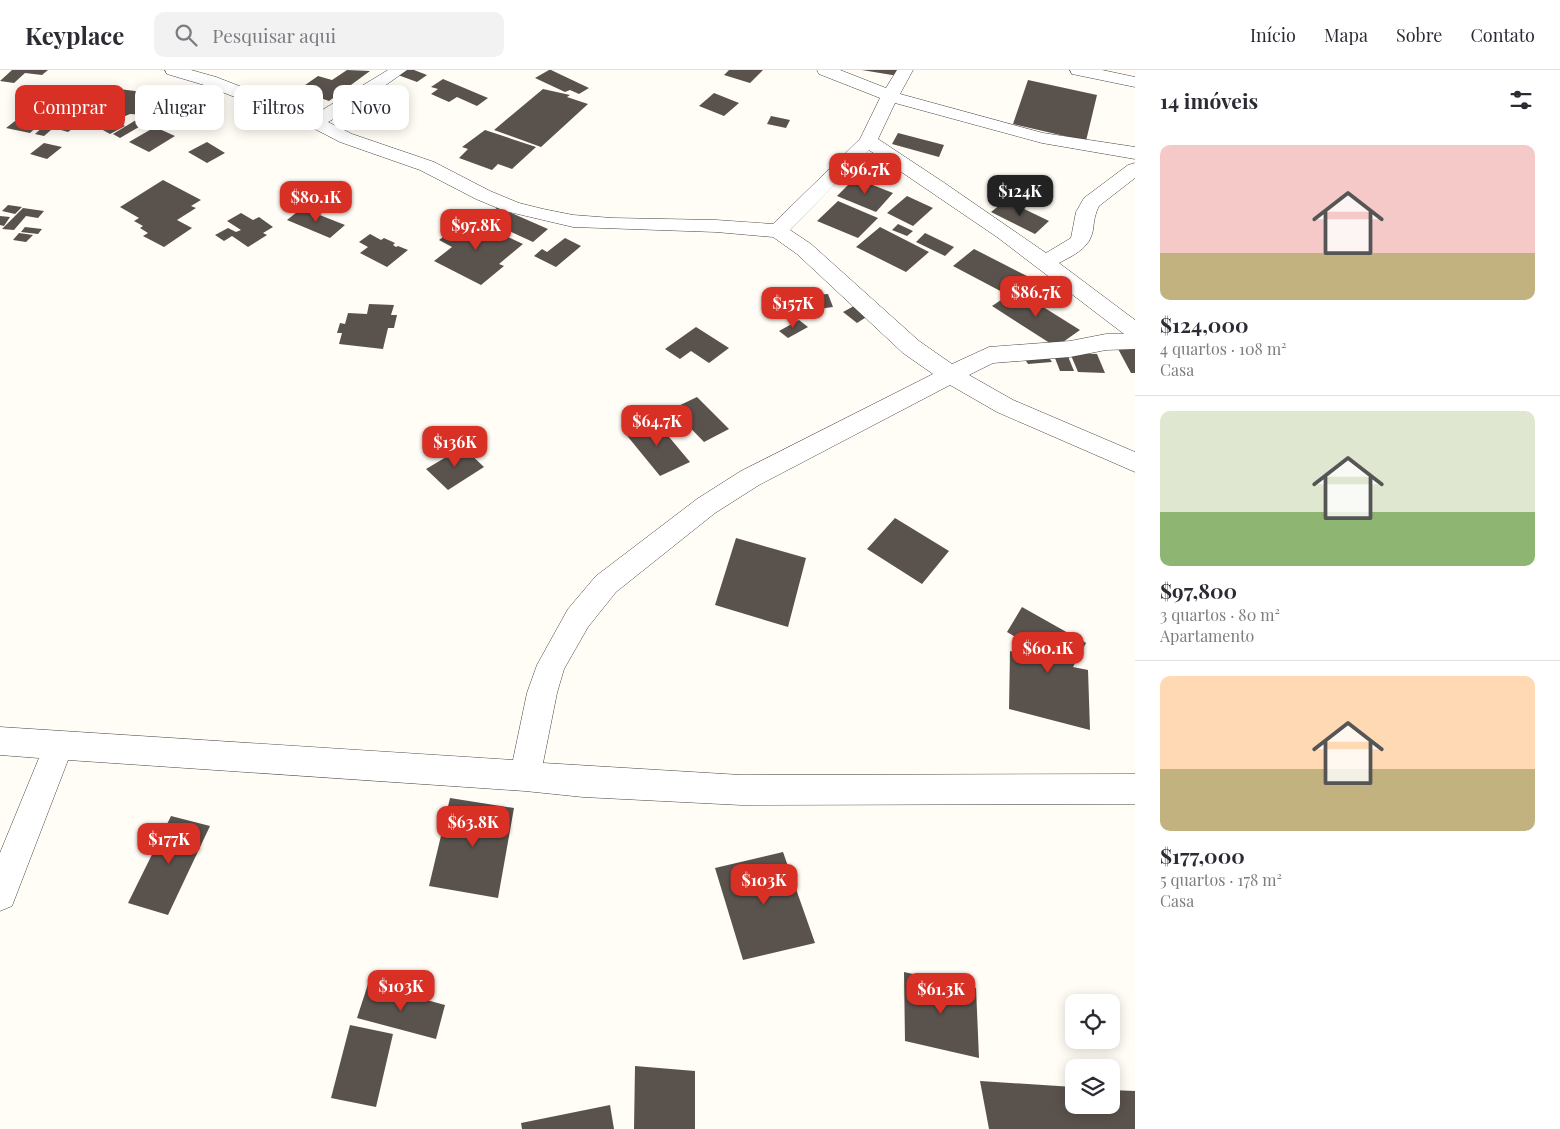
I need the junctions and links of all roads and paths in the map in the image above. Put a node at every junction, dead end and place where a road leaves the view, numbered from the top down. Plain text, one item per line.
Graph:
1 (173, 70) edge
2 (398, 70) edge
3 (825, 70) edge
4 (905, 70) edge
5 (1078, 70) edge
6 (1135, 82) edge
7 (234, 91) edge
8 (892, 97) junction
9 (323, 117) edge
10 (323, 126) edge
11 (868, 141) junction
12 (1135, 153) edge
13 (1135, 169) edge
14 (778, 231) junction
15 (1046, 262) junction
16 (1135, 331) edge
17 (1135, 341) edge
18 (950, 375) junction
19 (1135, 462) edge
20 (0, 741) edge
21 (59, 745) junction
22 (525, 776) junction
23 (1135, 789) edge
24 (0, 894) edge

1 - 7 street
2 - 9 street
3 - 8 street
4 - 8 street
5 - 6 street
8 - 11 street
8 - 12 street
10 - 14 street
11 - 14 street
11 - 15 street
13 - 15 street
14 - 18 street
15 - 16 street
17 - 18 street
18 - 19 street
18 - 22 street
20 - 21 street
21 - 22 street
21 - 24 street
22 - 23 street

